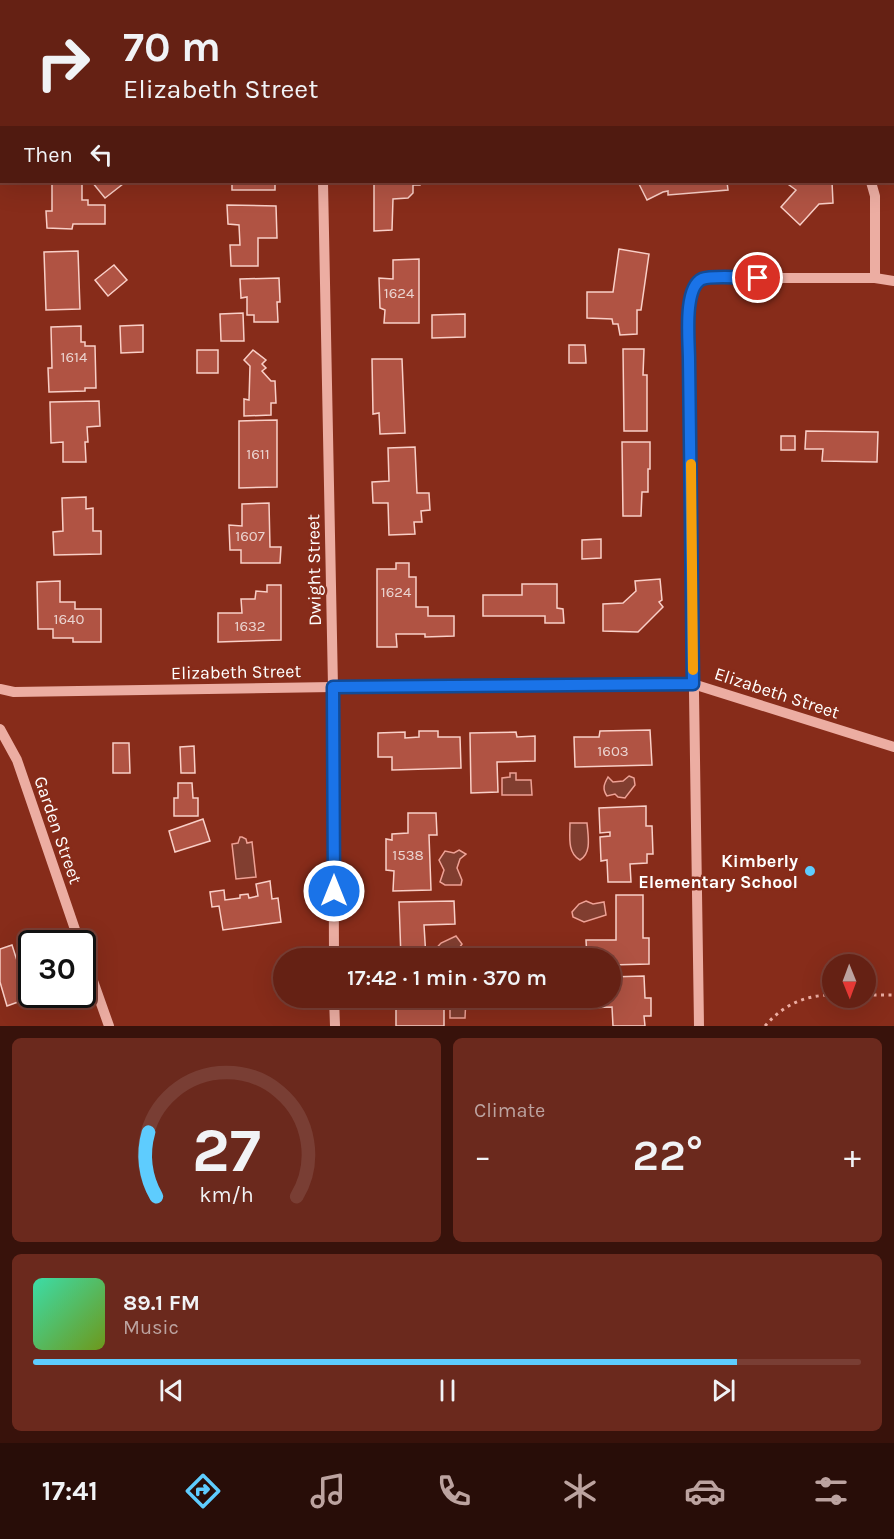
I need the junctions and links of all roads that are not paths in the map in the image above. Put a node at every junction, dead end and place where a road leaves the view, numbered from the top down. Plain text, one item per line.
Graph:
1 (323, 183) edge
2 (871, 183) edge
3 (875, 278) junction
4 (894, 281) edge
5 (693, 684) junction
6 (333, 687) junction
7 (0, 689) edge
8 (0, 729) edge
9 (894, 747) edge
10 (75, 930) edge
11 (334, 948) edge
12 (96, 989) edge
13 (334, 1008) edge
14 (109, 1026) edge
15 (335, 1026) edge
16 (699, 1026) edge

1 - 6 street, Dwight Street
2 - 3 street
3 - 4 street
3 - 5 street
5 - 6 street, Elizabeth Street
5 - 9 street, Elizabeth Street
5 - 16 street
6 - 7 street, Elizabeth Street
6 - 11 street, Dwight Street
8 - 10 street, Garden Street
12 - 14 street
13 - 15 street

